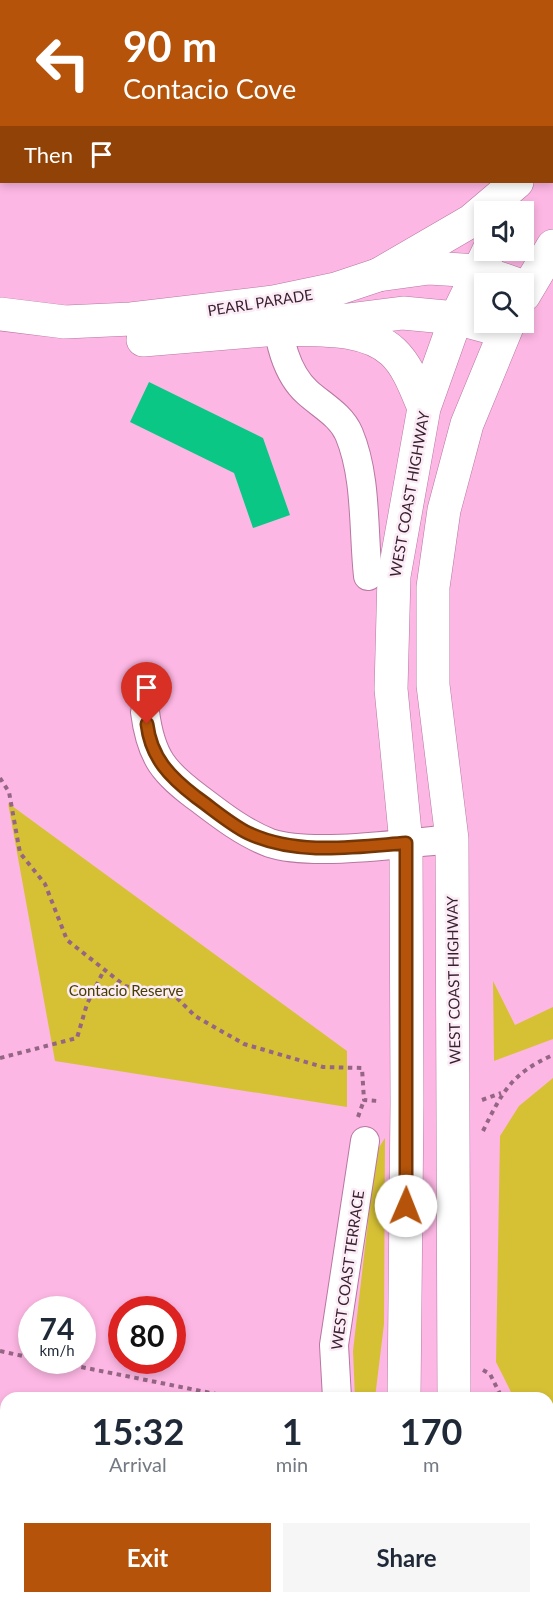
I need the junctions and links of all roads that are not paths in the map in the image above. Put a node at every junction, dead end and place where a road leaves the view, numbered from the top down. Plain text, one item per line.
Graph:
1 (516, 183) edge
2 (529, 183) edge
3 (518, 201) edge
4 (553, 246) edge
5 (483, 261) edge
6 (501, 273) edge
7 (534, 273) edge
8 (378, 275) junction
9 (0, 314) edge
10 (276, 315) junction
11 (456, 318) junction
12 (474, 321) edge
13 (505, 333) edge
14 (0, 334) edge
15 (424, 408) junction
16 (368, 576) dead end
17 (145, 712) dead end
18 (452, 839) junction
19 (406, 843) junction
20 (365, 1142) dead end
21 (337, 1392) edge
22 (404, 1392) edge
23 (454, 1392) edge

1 - 8 main road
2 - 3 main road
4 - 7 main road
5 - 6 main road, PEARL PARADE
5 - 8 main road, PEARL PARADE
5 - 11 main road, WEST COAST HIGHWAY
8 - 10 main road, PEARL PARADE
9 - 10 main road, PEARL PARADE
10 - 11 main road, PEARL PARADE
10 - 14 main road, PEARL PARADE
10 - 15 main road
10 - 16 street
11 - 12 main road, PEARL PARADE
11 - 15 main road, WEST COAST HIGHWAY
13 - 18 main road, WEST COAST HIGHWAY
15 - 19 main road, WEST COAST HIGHWAY
17 - 19 street
18 - 19 street
18 - 23 main road, WEST COAST HIGHWAY
19 - 22 main road, WEST COAST HIGHWAY
20 - 21 street, WEST COAST TERRACE

